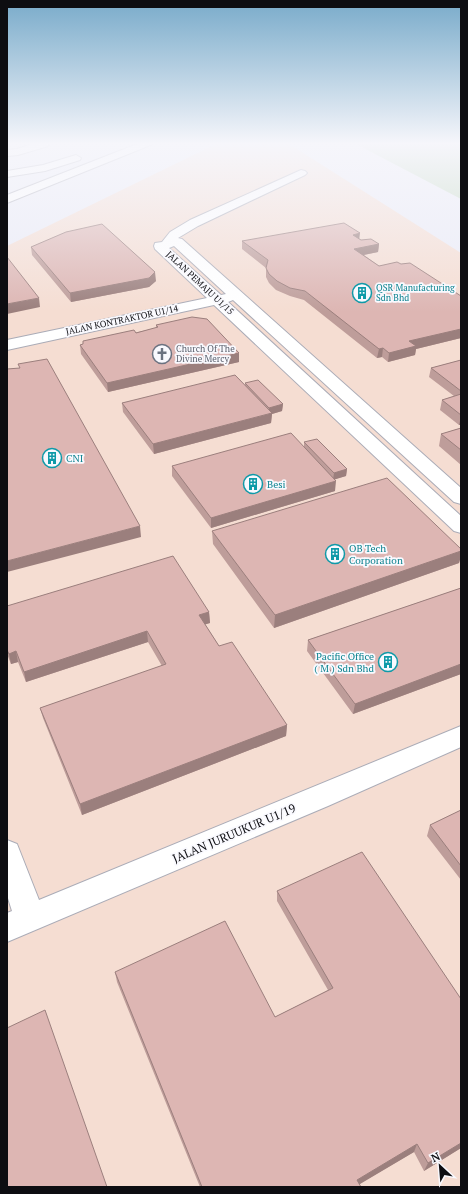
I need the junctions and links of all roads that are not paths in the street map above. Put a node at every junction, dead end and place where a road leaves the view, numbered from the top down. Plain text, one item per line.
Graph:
1 (244, 200) edge
2 (224, 294) junction
3 (7, 334) edge
4 (7, 345) edge
5 (461, 498) edge
6 (461, 528) edge
7 (461, 736) edge
8 (7, 853) edge
9 (19, 923) edge

1 - 2 main road, JALAN PEMAJU U1/15
2 - 3 main road, JALAN KONTRAKTOR U1/14
2 - 4 main road, JALAN KONTRAKTOR U1/14
2 - 5 main road, JALAN PEMAJU U1/15
2 - 6 main road, JALAN PEMAJU U1/15
7 - 9 main road, JALAN JURUUKUR U1/19
8 - 9 main road

